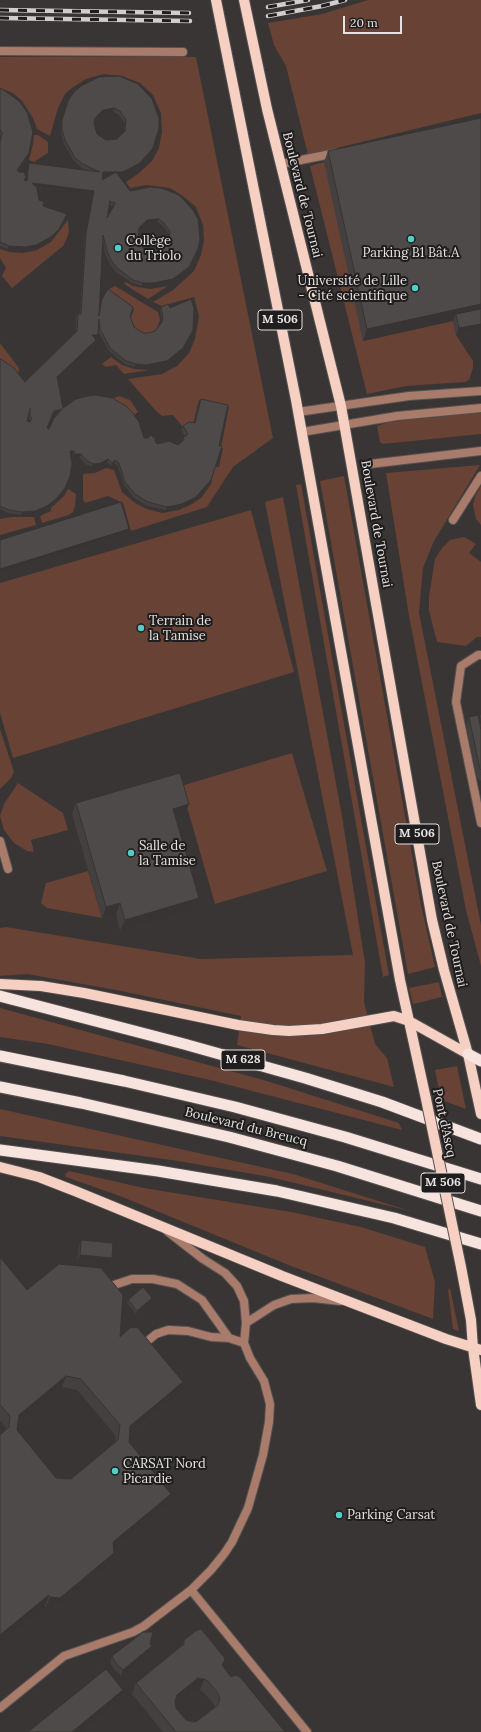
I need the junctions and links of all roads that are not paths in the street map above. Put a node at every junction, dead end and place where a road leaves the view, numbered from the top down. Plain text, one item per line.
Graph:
1 (216, 0) edge
2 (244, 0) edge
3 (0, 52) edge
4 (183, 52) dead end
5 (344, 152) edge
6 (281, 164) junction
7 (481, 391) edge
8 (341, 406) junction
9 (481, 408) edge
10 (298, 412) junction
11 (345, 425) junction
12 (302, 432) junction
13 (477, 452) edge
14 (370, 464) dead end
15 (481, 476) edge
16 (453, 520) dead end
17 (481, 655) edge
18 (481, 823) edge
19 (0, 841) edge
20 (8, 870) dead end
21 (0, 984) edge
22 (0, 996) edge
23 (409, 1021) junction
24 (468, 1054) junction
25 (0, 1056) edge
26 (481, 1062) edge
27 (0, 1087) edge
28 (481, 1114) edge
29 (481, 1139) edge
30 (0, 1150) edge
31 (0, 1167) edge
32 (481, 1179) edge
33 (481, 1211) edge
34 (160, 1226) junction
35 (481, 1244) edge
36 (114, 1285) edge
37 (349, 1302) junction
38 (246, 1323) junction
39 (229, 1338) junction
40 (244, 1343) junction
41 (144, 1344) edge
42 (477, 1349) edge
43 (481, 1405) edge
44 (191, 1590) junction
45 (0, 1708) edge
46 (307, 1732) edge

1 - 10 main road, M 506
2 - 6 main road, Boulevard de Tournai / M 506
3 - 4 street
5 - 6 street
6 - 8 main road, Boulevard de Tournai / M 506
7 - 8 street
8 - 10 street
8 - 11 main road, Boulevard de Tournai / M 506
9 - 11 street
10 - 12 main road, M 506
11 - 12 street
11 - 24 main road, Boulevard de Tournai / M 506
12 - 23 main road, M 506
13 - 14 street
15 - 16 street
17 - 18 street
19 - 20 street
21 - 23 main road
22 - 29 highway, M 628
23 - 24 main road
23 - 42 main road, Pont d'Ascq / M 506, bridge
24 - 26 highway
24 - 28 main road, M 506
25 - 32 highway, Boulevard du Breucq
27 - 33 highway, Boulevard du Breucq
30 - 35 highway
31 - 34 main road
34 - 37 main road
34 - 38 street
36 - 39 street
37 - 38 street
37 - 42 main road
38 - 40 street
39 - 40 street
39 - 41 street
40 - 44 street
42 - 43 main road, M 506
44 - 45 street
44 - 46 street

